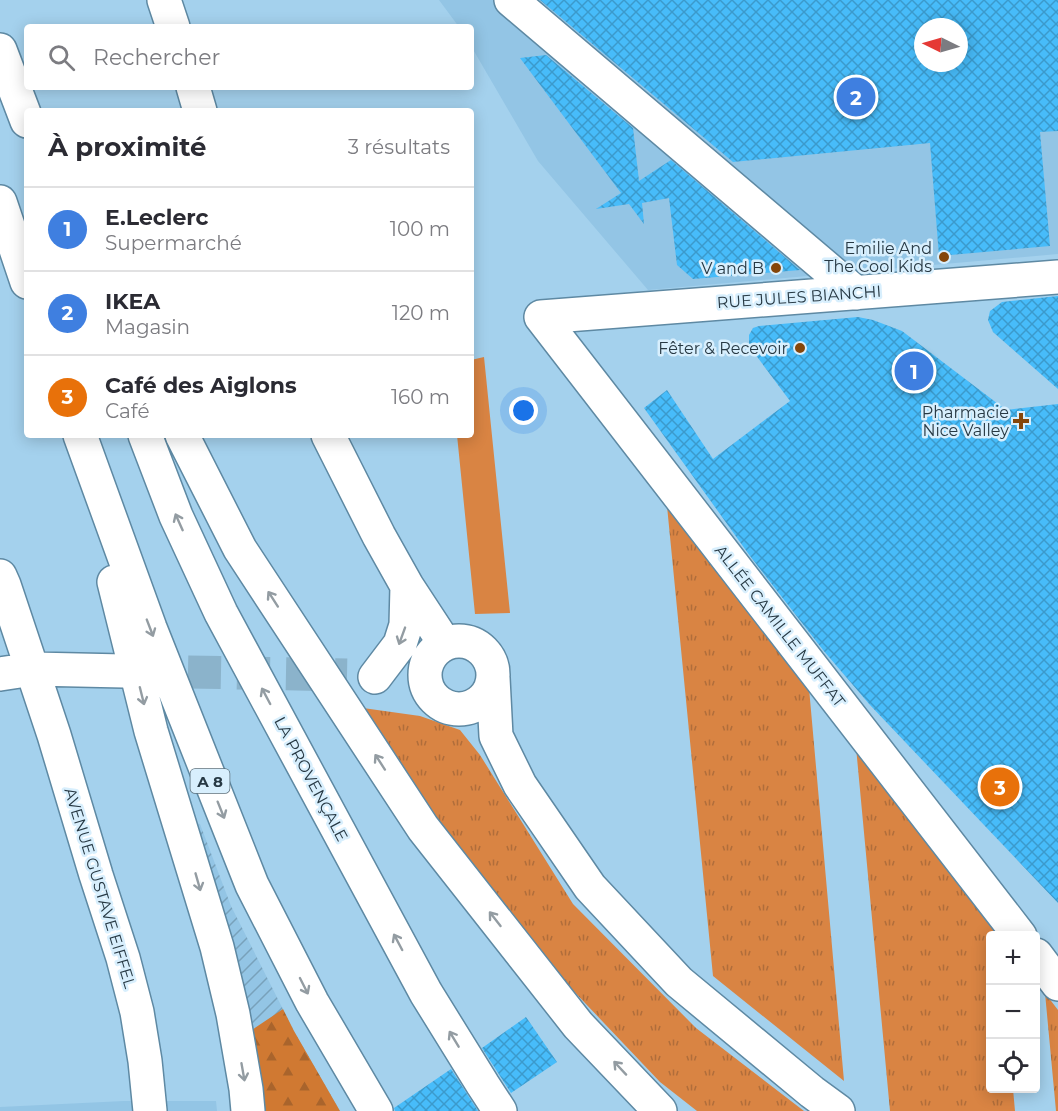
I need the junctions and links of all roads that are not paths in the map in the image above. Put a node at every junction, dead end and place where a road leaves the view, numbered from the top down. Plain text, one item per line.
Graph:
1 (164, 0) edge
2 (511, 0) edge
3 (172, 24) edge
4 (0, 50) edge
5 (194, 90) edge
6 (200, 108) edge
7 (24, 113) edge
8 (0, 202) edge
9 (24, 273) edge
10 (1058, 277) edge
11 (856, 293) junction
12 (541, 316) joint
13 (79, 438) edge
14 (79, 438) edge
15 (146, 438) edge
16 (184, 438) edge
17 (330, 438) edge
18 (2, 581) edge
19 (407, 586) junction
20 (444, 644) junction
21 (33, 669) junction
22 (124, 671) tunnel mouth
23 (0, 674) edge
24 (424, 678) junction
25 (492, 678) junction
26 (456, 709) junction
27 (496, 736) junction
28 (1016, 931) edge
29 (1040, 961) edge
30 (1058, 984) edge
31 (150, 1111) edge
32 (248, 1111) edge
33 (376, 1111) edge
34 (500, 1111) edge
35 (660, 1111) edge
36 (838, 1111) edge

1 - 3 main road
2 - 11 main road
4 - 7 main road
5 - 6 main road
8 - 9 main road
10 - 11 main road, RUE JULES BIANCHI
11 - 12 main road, RUE JULES BIANCHI
12 - 28 main road, ALLÉE CAMILLE MUFFAT
13 -> 32 main road
14 -> 33 main road, A 8
34 -> 15 main road, LA PROVENÇALE
35 -> 16 main road
17 - 19 main road
18 - 21 main road, AVENUE GUSTAVE EIFFEL
19 - 20 main road
19 -> 24 main road
20 - 24 main road
20 - 25 main road
21 - 22 main road
21 - 23 main road
21 - 31 main road, AVENUE GUSTAVE EIFFEL
24 - 26 main road
25 - 26 main road
25 - 27 main road
26 - 27 main road
27 - 36 main road
29 - 30 main road

